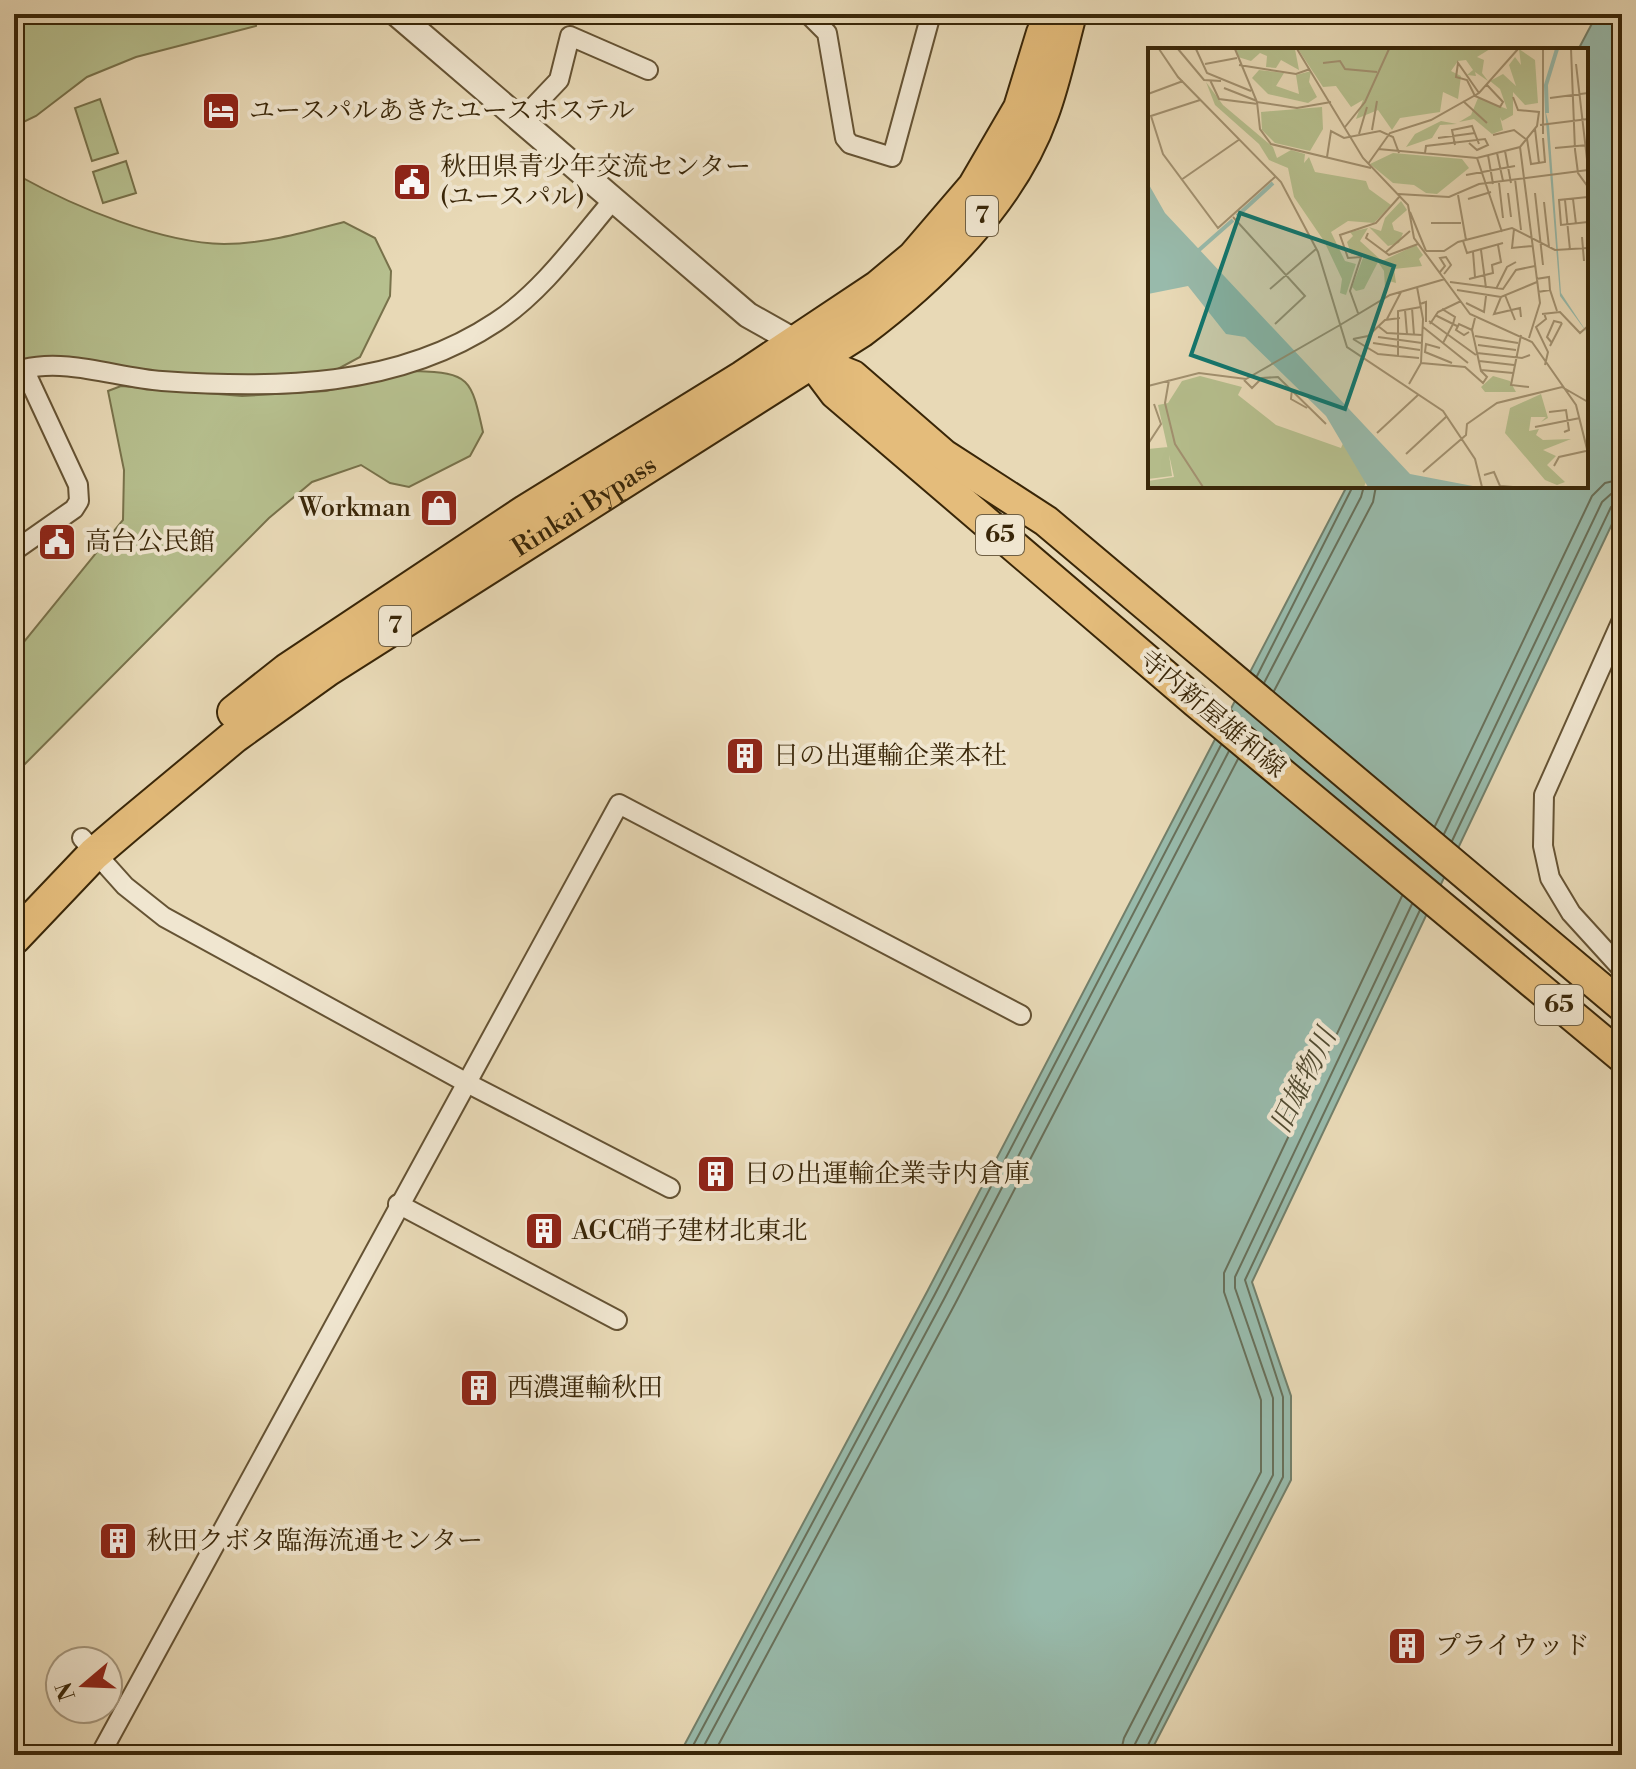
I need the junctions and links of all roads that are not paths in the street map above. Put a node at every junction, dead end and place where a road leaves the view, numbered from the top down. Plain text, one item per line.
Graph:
1 (397, 14) edge
2 (808, 14) edge
3 (931, 14) edge
4 (1048, 14) edge
5 (1070, 14) edge
6 (648, 70) dead end
7 (520, 121) junction
8 (613, 200) junction
9 (804, 351) junction
10 (14, 551) edge
11 (1622, 620) edge
12 (88, 846) junction
13 (14, 909) edge
14 (14, 938) edge
15 (1622, 969) edge
16 (1622, 1006) edge
17 (1021, 1015) dead end
18 (1622, 1057) edge
19 (467, 1083) junction
20 (670, 1188) dead end
21 (398, 1204) junction
22 (617, 1320) dead end
23 (100, 1755) edge

1 - 7 street
2 - 3 street
4 - 9 highway, Rinkai Bypass / 7
5 - 9 highway, Rinkai Bypass / 7
6 - 7 street
7 - 8 street
8 - 9 street
8 - 10 street
9 - 12 highway, Rinkai Bypass / 7
9 - 16 main road, 寺内新屋雄和線 / 65
9 - 18 main road, 寺内新屋雄和線 / 65
11 - 15 street
12 - 13 highway, Rinkai Bypass / 7
12 - 14 highway, Rinkai Bypass / 7
12 - 19 street
17 - 19 street
19 - 20 street
19 - 21 street
21 - 22 street
21 - 23 street

